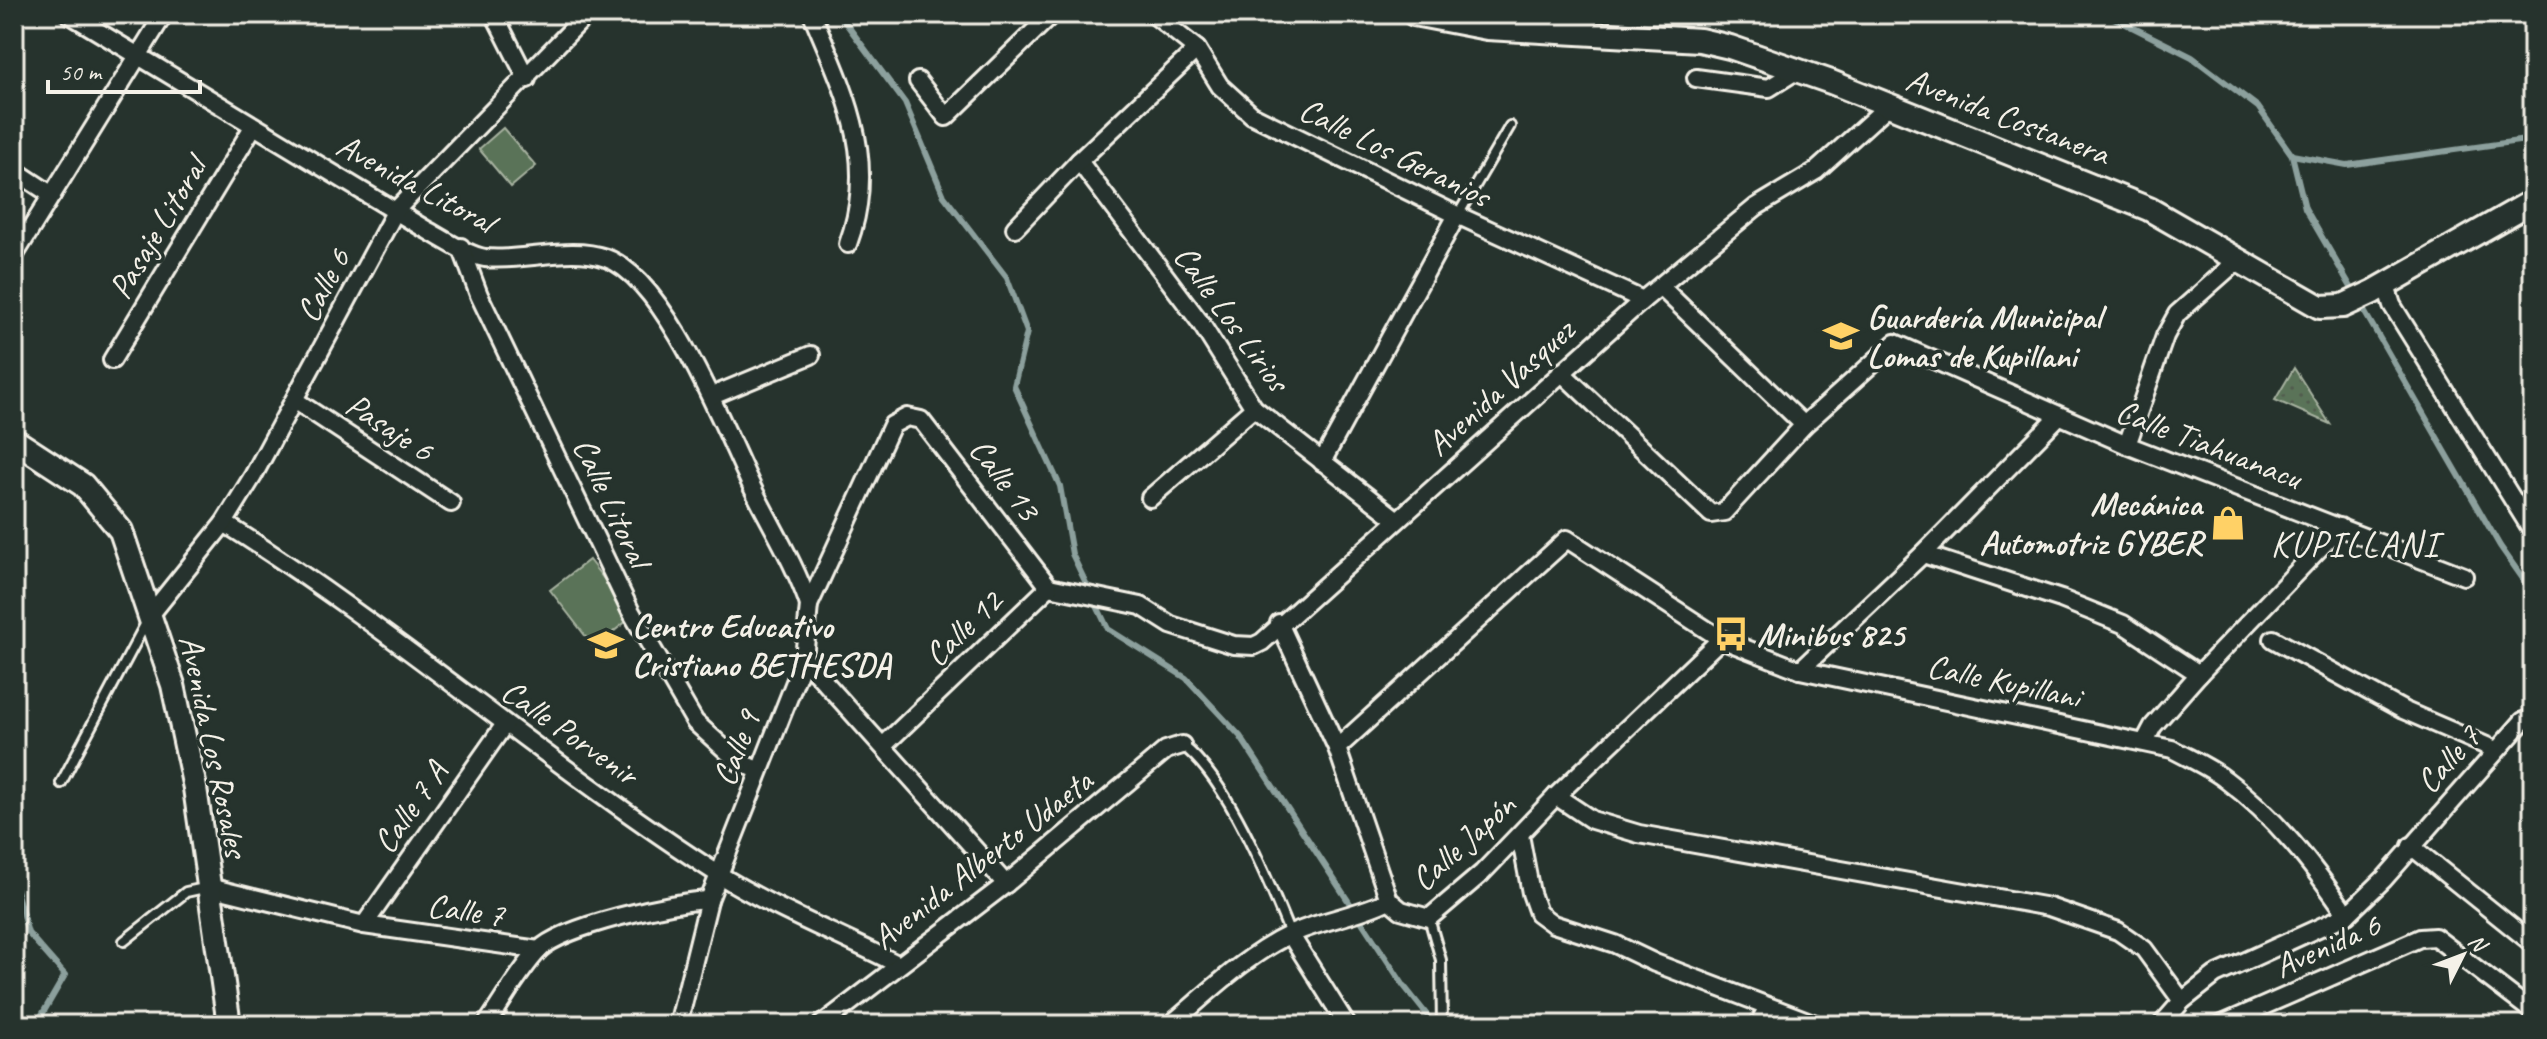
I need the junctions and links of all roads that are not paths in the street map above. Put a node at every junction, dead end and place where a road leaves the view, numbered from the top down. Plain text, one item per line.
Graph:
1 (69, 14) edge
2 (164, 14) edge
3 (494, 14) edge
4 (587, 14) edge
5 (812, 14) edge
6 (1052, 14) edge
7 (1153, 14) edge
8 (1414, 14) edge
9 (1197, 49) junction
10 (138, 57) junction
11 (1796, 71) junction
12 (1696, 78) dead end
13 (527, 79) junction
14 (918, 81) dead end
15 (1888, 106) junction
16 (1510, 126) dead end
17 (253, 127) junction
18 (1079, 161) junction
19 (14, 170) edge
20 (52, 195) junction
21 (2533, 201) edge
22 (396, 210) junction
23 (1457, 215) junction
24 (1015, 228) dead end
25 (848, 244) dead end
26 (461, 247) junction
27 (14, 256) edge
28 (2237, 261) junction
29 (1662, 288) junction
30 (2379, 288) junction
31 (1643, 300) junction
32 (811, 355) dead end
33 (112, 360) dead end
34 (1561, 372) junction
35 (712, 396) junction
36 (296, 401) junction
37 (1254, 408) junction
38 (2059, 416) junction
39 (907, 417) joint
40 (1804, 425) junction
41 (14, 440) edge
42 (2127, 445) junction
43 (1322, 462) junction
44 (1150, 498) dead end
45 (451, 503) dead end
46 (1396, 519) junction
47 (224, 523) junction
48 (2340, 527) junction
49 (2533, 532) edge
50 (1923, 554) junction
51 (2464, 576) dead end
52 (1049, 587) junction
53 (809, 605) junction
54 (151, 614) junction
55 (1279, 623) junction
56 (1721, 639) junction
57 (2273, 639) dead end
58 (804, 659) junction
59 (1800, 670) junction
60 (2199, 674) junction
61 (2533, 718) edge
62 (505, 724) junction
63 (2145, 741) junction
64 (1182, 745) joint
65 (883, 746) junction
66 (1337, 748) junction
67 (2496, 750) junction
68 (758, 770) junction
69 (61, 783) dead end
70 (1556, 796) junction
71 (1520, 835) junction
72 (2411, 846) junction
73 (720, 875) junction
74 (1006, 884) junction
75 (209, 887) junction
76 (709, 900) junction
77 (1389, 900) junction
78 (2347, 915) junction
79 (1429, 918) junction
80 (364, 925) junction
81 (1296, 933) junction
82 (124, 941) dead end
83 (2533, 944) edge
84 (539, 950) junction
85 (897, 964) junction
86 (2182, 1001) junction
87 (1768, 1007) junction
88 (2533, 1012) edge
89 (229, 1025) edge
90 (486, 1025) edge
91 (678, 1025) edge
92 (821, 1025) edge
93 (1170, 1025) edge
94 (1347, 1025) edge
95 (1442, 1025) edge
96 (1758, 1025) edge
97 (1818, 1025) edge
98 (2161, 1025) edge
99 (2220, 1025) edge

1 - 10 street, Avenida Litoral
2 - 10 street
3 - 13 street
4 - 13 street, Calle 6
5 - 25 street
6 - 14 street
7 - 9 street, Calle Los Geranios
8 - 11 main road, Avenida Costanera
9 - 18 street
9 - 23 street, Calle Los Geranios
10 - 17 street, Avenida Litoral
10 - 20 street
11 - 12 street
11 - 15 main road, Avenida Costanera
13 - 22 street, Calle 6
15 - 28 main road, Avenida Costanera
15 - 29 street, Avenida Vasquez
16 - 23 lane
17 - 22 street, Avenida Litoral
17 - 33 street, Pasaje Litoral
18 - 24 street
18 - 37 street, Calle Los Lirios
19 - 20 street
20 - 27 street
21 - 30 main road, Avenida Costanera
22 - 26 street, Avenida Litoral
22 - 36 street, Calle 6
23 - 31 street, Calle Los Geranios
23 - 43 street
26 - 35 street, Avenida Litoral
26 - 68 street, Calle Litoral
28 - 30 main road, Avenida Costanera
28 - 42 street
29 - 31 street, Avenida Vasquez
29 - 40 street
30 - 49 street
31 - 34 street, Avenida Vasquez
32 - 35 street
34 - 40 street, Calle Tiahuanacu
34 - 46 street, Avenida Vasquez
35 - 53 street, Avenida Litoral
36 - 45 street, Pasaje 6
36 - 47 street, Calle 6
37 - 43 street, Calle Los Lirios
37 - 44 street
38 - 40 street, Calle Tiahuanacu
38 - 42 street, Calle Tiahuanacu
38 - 50 street
39 - 52 street, Calle 13
39 - 53 street, Calle 9
41 - 54 main road, Avenida Los Rosales
42 - 48 street, Calle Tiahuanacu
43 - 46 street, Calle Los Lirios
46 - 55 street, Avenida Vasquez
47 - 54 street, Calle 6
47 - 62 street, Calle Porvenir
48 - 51 street, Calle Tiahuanacu
48 - 60 street
50 - 59 street
50 - 60 street
52 - 55 street, Avenida Vasquez
52 - 65 street, Calle 12
53 - 58 street, Calle 9
54 - 69 lane
54 - 75 main road, Avenida Los Rosales
55 - 66 street
56 - 59 street, Calle Kupillani
56 - 66 street, Calle Kupillani
56 - 70 street, Calle Japón
57 - 67 street
58 - 65 street
58 - 68 street, Calle 9
59 - 63 street, Calle Kupillani
60 - 63 street
61 - 67 street, Calle 7
62 - 73 street, Calle Porvenir
62 - 80 street, Calle 7 A
63 - 78 street, Calle Kupillani
64 - 74 street, Avenida Alberto Udaeta
64 - 81 lane
65 - 74 street
66 - 77 street
67 - 72 street, Calle 7
68 - 73 street, Calle 9
70 - 71 street, Calle Japón
70 - 86 street
71 - 79 street, Calle Japón
71 - 87 street
72 - 78 street, Calle 7
72 - 83 street
73 - 76 street, Calle 9
73 - 85 street, Calle Porvenir
74 - 85 street, Avenida Alberto Udaeta
75 - 80 street, Calle 7
75 - 82 lane
75 - 89 main road, Avenida Los Rosales
76 - 84 street, Calle 7
76 - 91 street, Calle 9
77 - 79 street, Calle Japón
77 - 81 street, Calle Japón
78 - 86 street, Calle 7
79 - 95 lane
80 - 84 street, Calle 7
81 - 93 street, Calle Japón
81 - 94 street
84 - 90 street
85 - 92 street, Avenida Alberto Udaeta
86 - 98 street, Calle 7
87 - 96 street
87 - 97 street
88 - 99 street, Avenida 6

